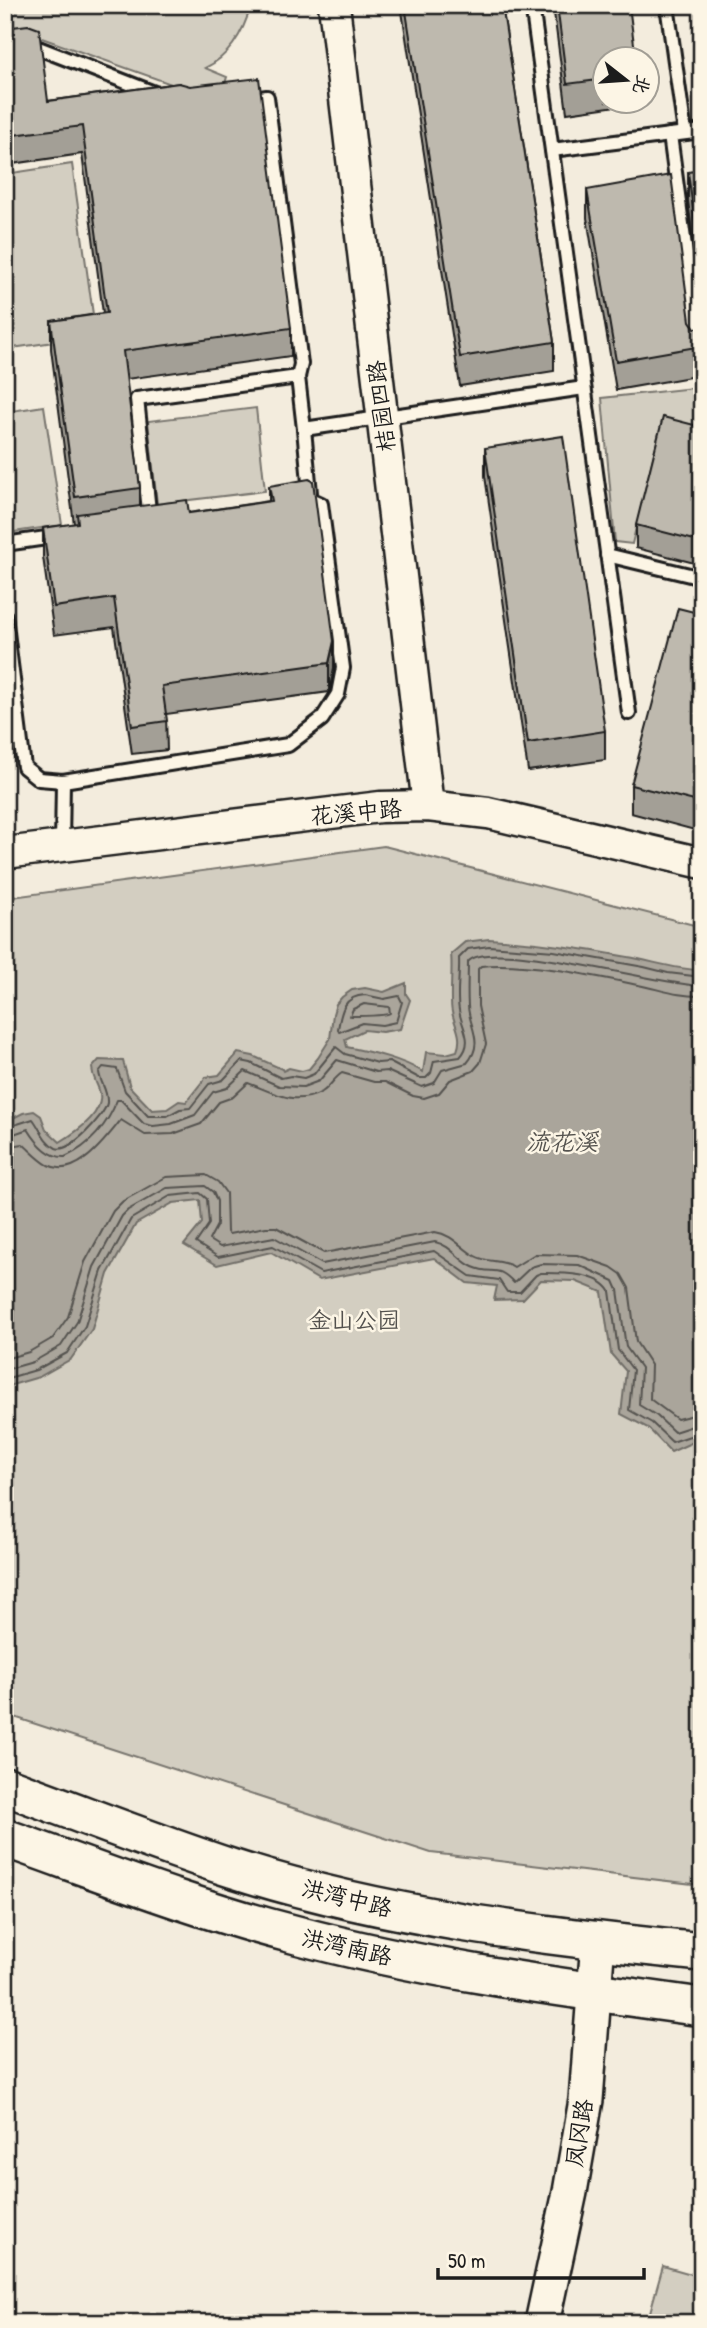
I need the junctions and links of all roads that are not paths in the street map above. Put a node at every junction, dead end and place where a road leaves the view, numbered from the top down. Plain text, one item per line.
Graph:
1 (334, 5) edge
2 (532, 5) edge
3 (667, 5) edge
4 (5, 36) edge
5 (163, 96) edge
6 (228, 102) edge
7 (702, 131) edge
8 (685, 133) junction
9 (670, 135) junction
10 (552, 150) junction
11 (699, 349) edge
12 (298, 377) junction
13 (584, 388) junction
14 (383, 419) junction
15 (304, 429) junction
16 (150, 524) edge
17 (71, 535) edge
18 (5, 544) edge
19 (607, 555) junction
20 (702, 578) edge
21 (5, 615) edge
22 (629, 713) dead end
23 (63, 780) junction
24 (428, 806) junction
25 (62, 846) junction
26 (5, 853) edge
27 (702, 863) edge
28 (5, 1786) edge
29 (5, 1838) edge
30 (598, 1941) junction
31 (702, 1952) edge
32 (594, 1992) junction
33 (702, 2007) edge
34 (542, 2323) edge

1 - 14 street, 桔园四路
2 - 10 lane
3 - 8 lane
4 - 5 lane
6 - 12 lane
7 - 8 lane
8 - 9 lane
9 - 10 lane
9 - 11 lane
10 - 13 lane
12 - 15 lane
12 - 16 lane
13 - 14 lane
13 - 19 lane
14 - 15 lane
14 - 24 street, 桔园四路
15 - 23 lane
17 - 18 lane
19 - 20 lane
19 - 22 lane
21 - 23 lane
23 - 25 lane
24 - 25 street, 花溪中路
24 - 27 street, 花溪中路
25 - 26 street, 花溪中路
28 - 30 main road, 洪湾中路
29 - 32 main road, 洪湾南路
30 - 31 main road, 洪湾中路
30 - 32 main road, 凤冈路
32 - 33 main road, 洪湾南路
32 - 34 main road, 凤冈路

